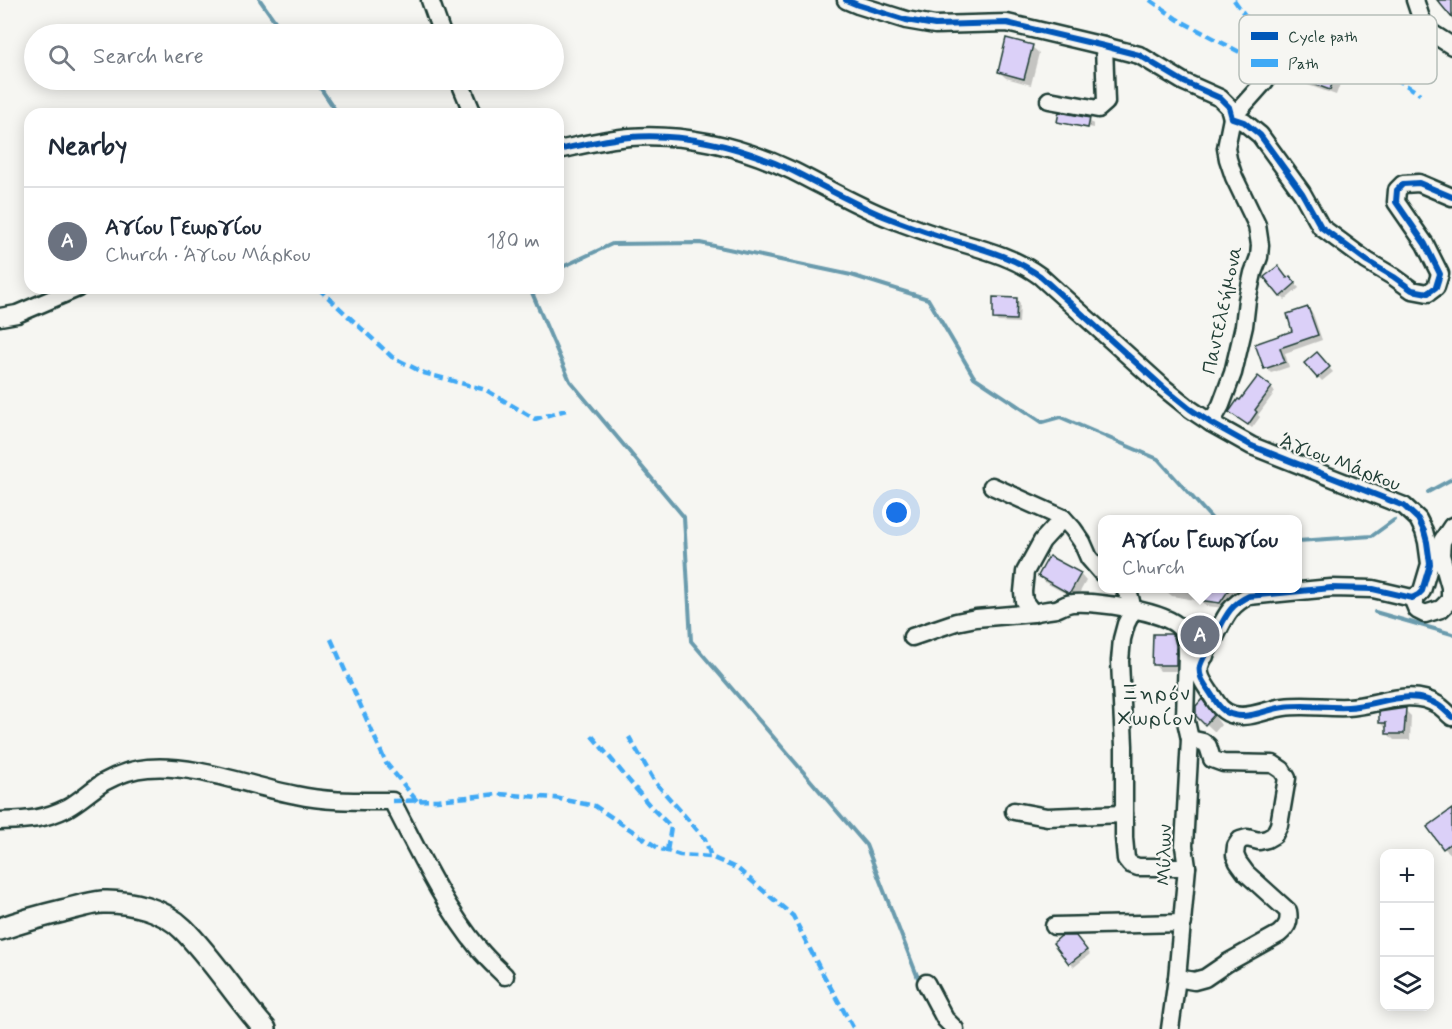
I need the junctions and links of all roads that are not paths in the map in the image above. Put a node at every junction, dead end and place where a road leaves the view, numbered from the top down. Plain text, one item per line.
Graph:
1 (430, 0) edge
2 (846, 0) edge
3 (1415, 0) edge
4 (1420, 15) edge
5 (438, 24) edge
6 (1437, 36) edge
7 (1104, 46) junction
8 (1452, 46) edge
9 (1262, 84) edge
10 (463, 90) edge
11 (1049, 100) dead end
12 (471, 108) edge
13 (1232, 118) junction
14 (564, 149) edge
15 (1452, 197) edge
16 (64, 294) edge
17 (0, 317) edge
18 (1211, 423) junction
19 (992, 486) dead end
20 (1063, 518) junction
21 (1452, 526) edge
22 (1098, 568) edge
23 (1302, 591) edge
24 (1127, 593) edge
25 (1280, 593) edge
26 (1412, 598) junction
27 (1133, 610) junction
28 (1033, 613) junction
29 (912, 637) dead end
30 (1187, 654) junction
31 (1205, 656) junction
32 (1186, 683) junction
33 (1210, 692) junction
34 (1452, 717) edge
35 (1190, 739) junction
36 (1014, 811) dead end
37 (1124, 814) junction
38 (0, 821) edge
39 (1187, 867) junction
40 (1183, 923) junction
41 (1054, 926) dead end
42 (0, 929) edge
43 (505, 976) dead end
44 (1177, 978) junction
45 (926, 983) dead end
46 (265, 1029) edge
47 (955, 1029) edge
48 (1170, 1029) edge

1 - 5 street
2 - 7 street
3 - 4 street
6 - 8 street
7 - 11 street
7 - 13 street
9 - 13 street
10 - 12 street
13 - 15 street
13 - 18 street, Παντελεήμονα
14 - 18 street, Άγιου Μάρκου
16 - 17 street
18 - 26 street, Άγιου Μάρκου
19 - 20 street
20 - 22 street
20 - 28 street
21 - 26 street
23 - 26 street
24 - 27 street
25 - 31 street
27 - 28 street
27 - 30 street, Μύλων
27 - 37 street
28 - 29 street
30 - 31 street
30 - 32 street, Μύλων
31 - 33 street
32 - 33 street
32 - 35 street, Μύλων
33 - 34 street
35 - 39 street, Μύλων
35 - 44 street
36 - 37 street
37 - 39 street
38 - 43 street
39 - 40 street, Μύλων
40 - 41 street
40 - 44 street, Μύλων
42 - 46 main road
44 - 48 street, Μύλων
45 - 47 street

